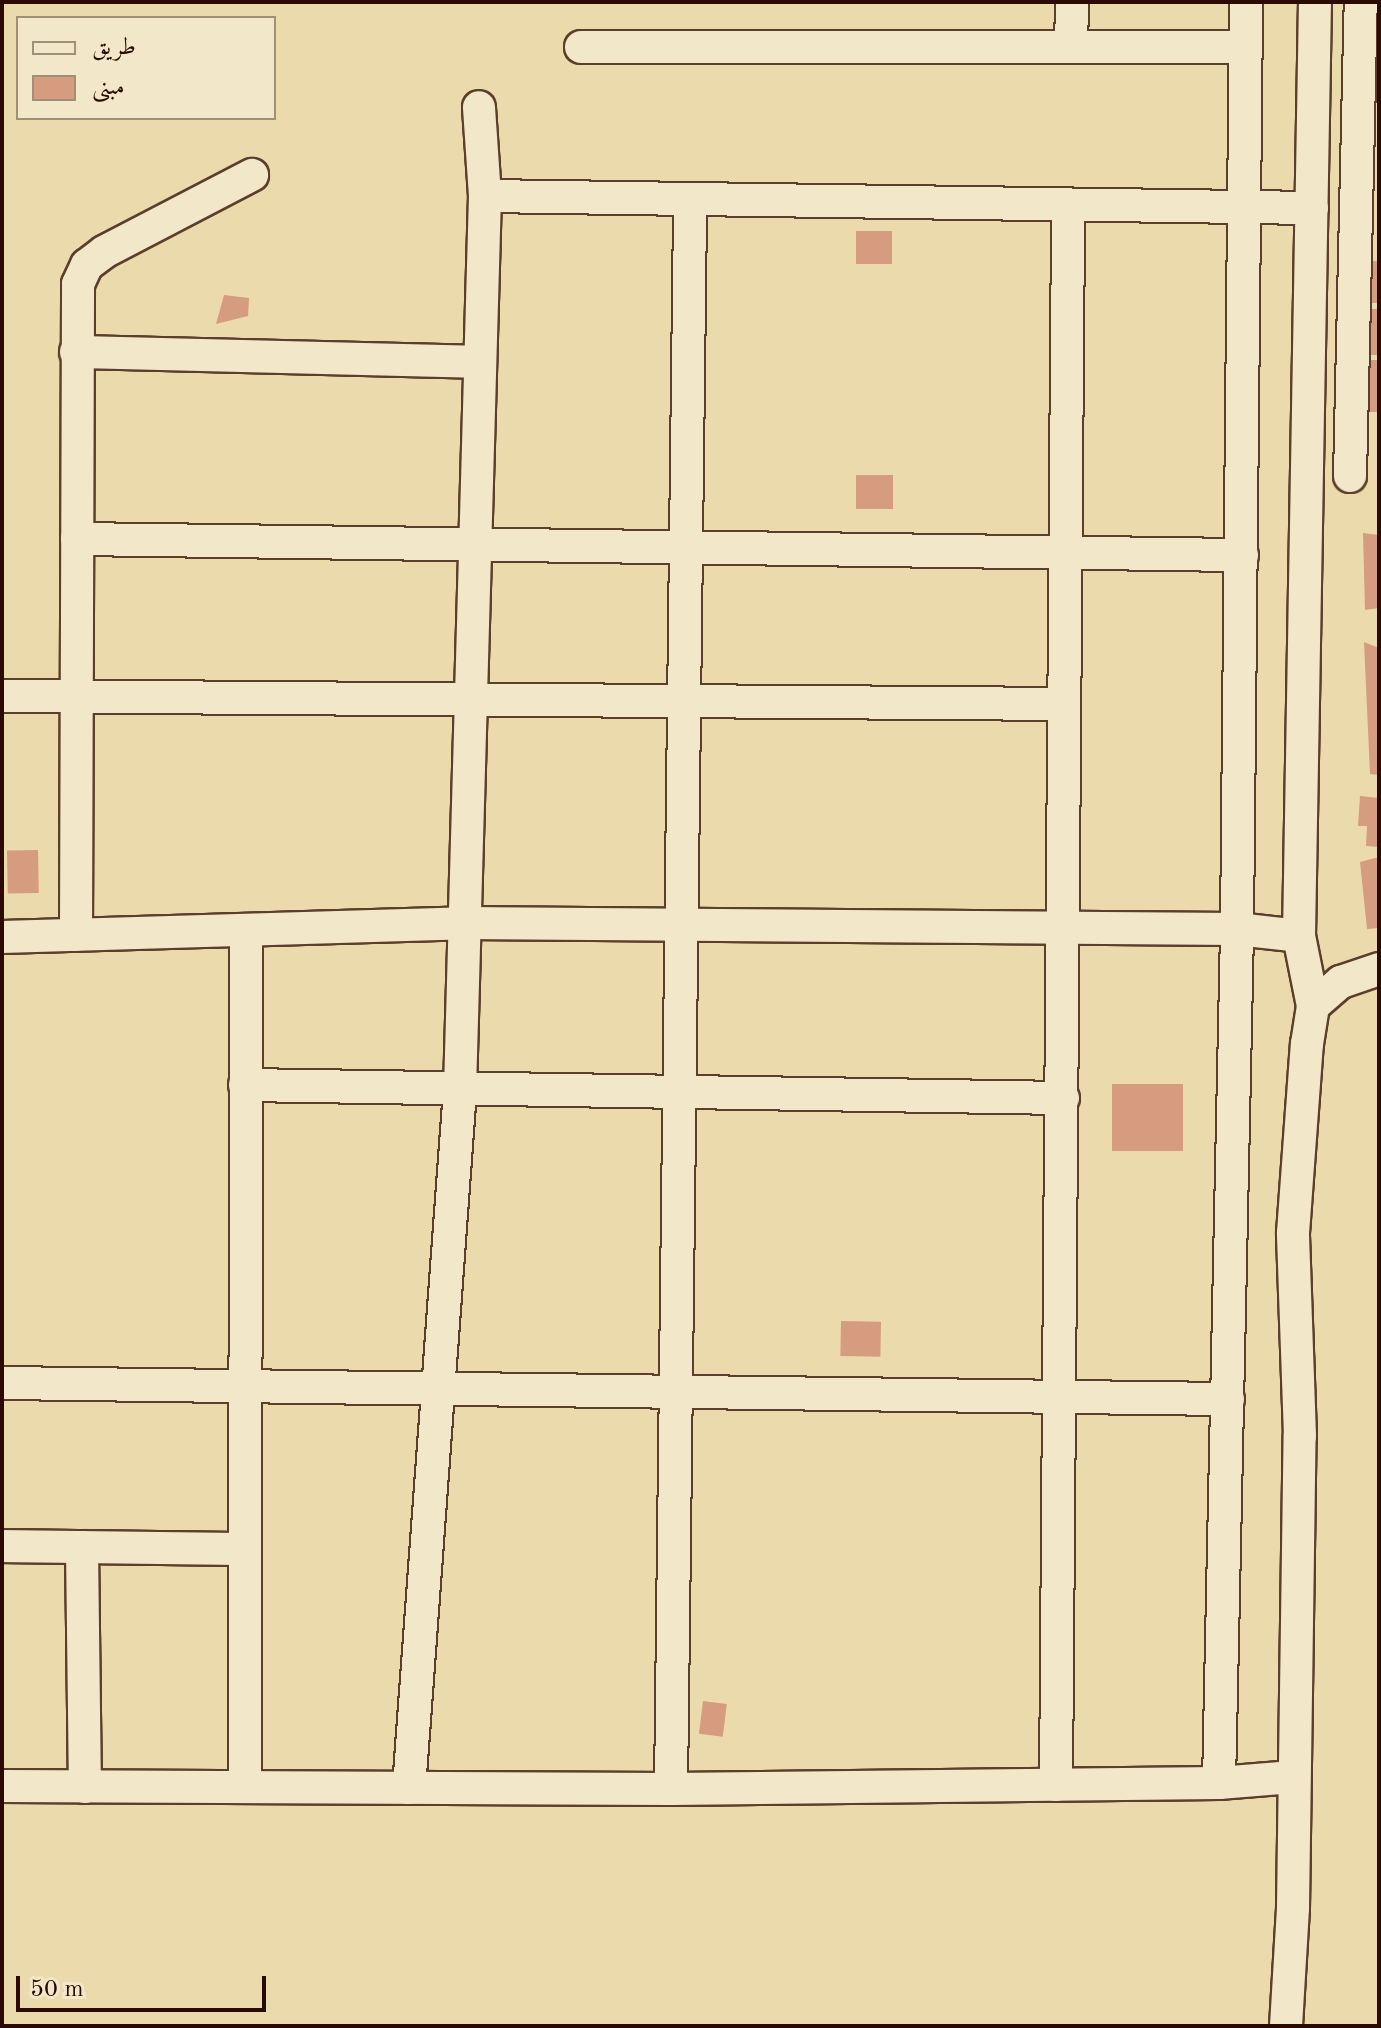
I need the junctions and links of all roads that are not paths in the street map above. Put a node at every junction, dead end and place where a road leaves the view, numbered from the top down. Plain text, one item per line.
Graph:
1 (1072, 2) edge
2 (1246, 2) edge
3 (1315, 2) edge
4 (1361, 2) edge
5 (581, 47) dead end
6 (1071, 47) junction
7 (1246, 47) junction
8 (479, 107) dead end
9 (252, 175) dead end
10 (485, 196) junction
11 (690, 200) junction
12 (1068, 205) junction
13 (1246, 208) junction
14 (1312, 208) junction
15 (76, 352) junction
16 (478, 362) junction
17 (1350, 476) dead end
18 (77, 539) junction
19 (472, 541) junction
20 (684, 544) junction
21 (1067, 551) junction
22 (1242, 555) junction
23 (77, 695) junction
24 (2, 696) edge
25 (470, 700) junction
26 (1063, 704) junction
27 (688, 705) junction
28 (465, 923) junction
29 (683, 925) junction
30 (1065, 928) junction
31 (1237, 929) junction
32 (246, 930) junction
33 (76, 935) junction
34 (1299, 936) junction
35 (2, 937) edge
36 (1379, 969) edge
37 (1313, 1006) junction
38 (245, 1085) junction
39 (460, 1090) junction
40 (680, 1093) junction
41 (1063, 1098) junction
42 (2, 1383) edge
43 (244, 1387) junction
44 (435, 1391) junction
45 (674, 1394) junction
46 (1055, 1399) junction
47 (1228, 1399) junction
48 (2, 1546) edge
49 (82, 1547) junction
50 (244, 1549) junction
51 (1293, 1777) junction
52 (1219, 1783) junction
53 (1056, 1785) junction
54 (2, 1786) edge
55 (85, 1787) junction
56 (245, 1787) junction
57 (409, 1788) junction
58 (671, 1789) junction
59 (1286, 2026) edge

1 - 6 street
2 - 7 street
3 - 14 street
4 - 17 street
5 - 6 street
6 - 7 street
7 - 13 street
8 - 10 street
9 - 15 street
10 - 11 street
10 - 16 street
11 - 12 street
11 - 20 street
12 - 13 street
12 - 21 street
13 - 14 street
13 - 22 street
14 - 34 street
15 - 16 street
15 - 18 street
16 - 19 street
18 - 19 street
18 - 23 street
19 - 20 street
19 - 25 street
20 - 21 street
20 - 27 street
21 - 22 street
21 - 26 street
22 - 31 street
23 - 24 street
23 - 25 street
23 - 33 street
25 - 27 street
25 - 28 street
26 - 27 street
26 - 30 street
27 - 29 street
28 - 29 street
28 - 32 street
28 - 39 street
29 - 30 street
29 - 40 street
30 - 31 street
30 - 41 street
31 - 34 street
31 - 47 street
32 - 33 street
32 - 38 street
33 - 35 street
34 - 37 street
36 - 37 street
37 - 51 street
38 - 39 street
38 - 43 street
39 - 40 street
39 - 44 street
40 - 41 street
40 - 45 street
41 - 46 street
42 - 43 street
43 - 44 street
43 - 50 street
44 - 45 street
44 - 57 street
45 - 46 street
45 - 58 street
46 - 47 street
46 - 53 street
47 - 52 street
48 - 49 street
49 - 50 street
49 - 55 street
50 - 56 street
51 - 52 street
51 - 59 street
52 - 53 street
53 - 58 street
54 - 55 street
55 - 56 street
56 - 57 street
57 - 58 street

